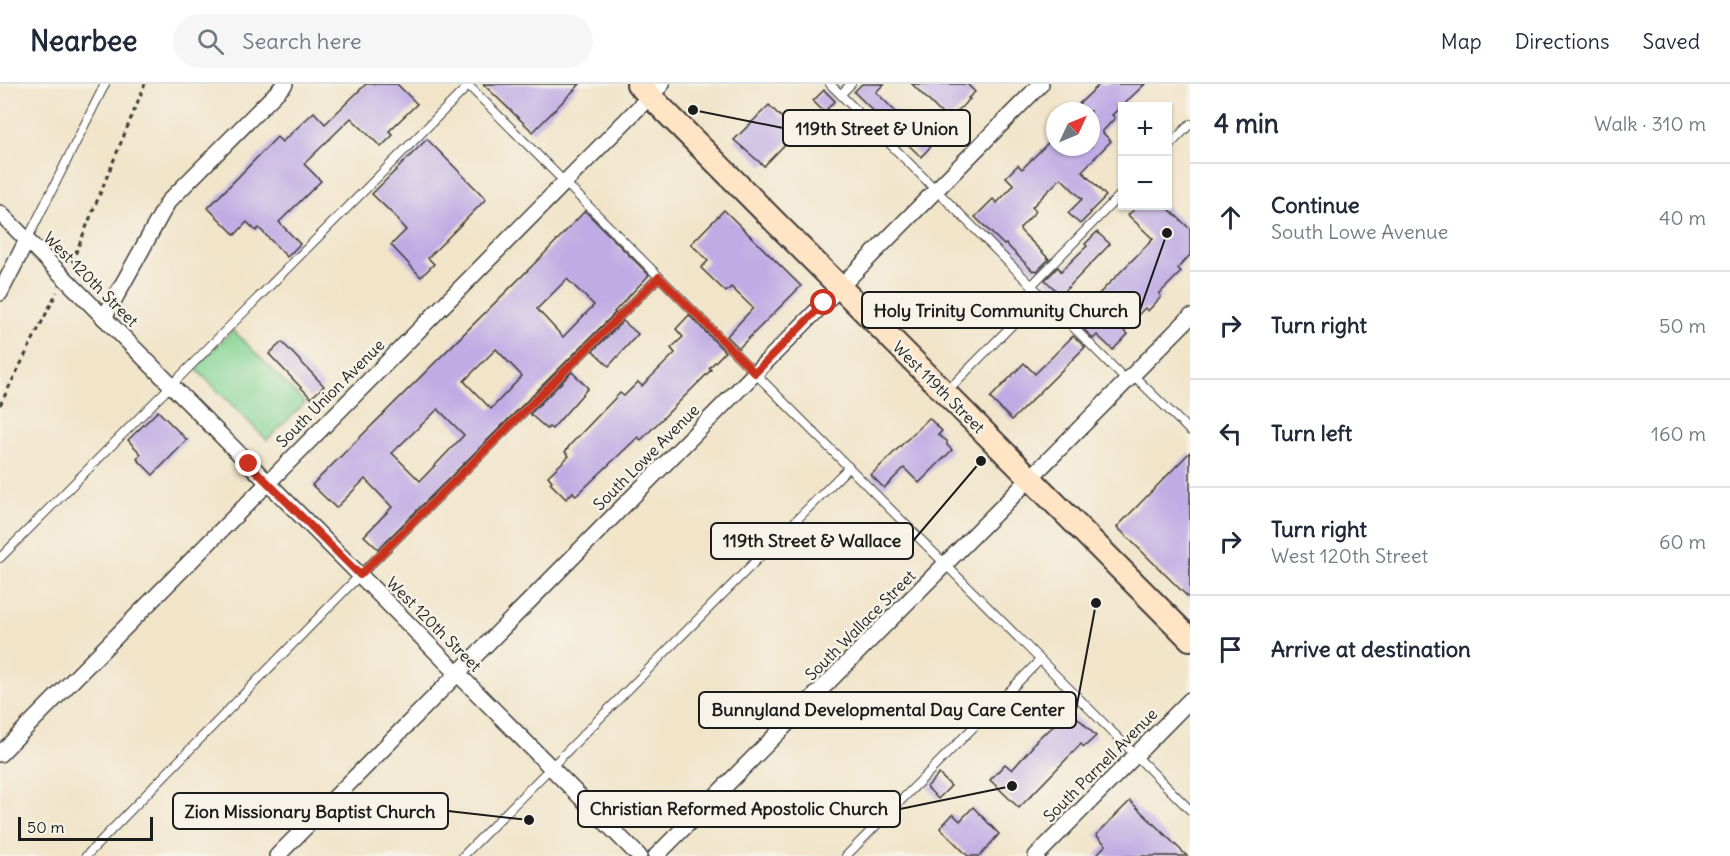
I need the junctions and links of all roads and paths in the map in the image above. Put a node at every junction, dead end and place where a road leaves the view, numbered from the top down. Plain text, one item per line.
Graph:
1 (105, 84) edge
2 (145, 84) edge
3 (285, 84) edge
4 (830, 84) edge
5 (850, 84) edge
6 (1041, 84) edge
7 (468, 85) edge
8 (650, 88) edge
9 (840, 94) junction
10 (1190, 124) edge
11 (1172, 142) edge
12 (565, 182) junction
13 (936, 190) junction
14 (1118, 197) edge
15 (0, 213) edge
16 (27, 240) junction
17 (77, 252) dead end
18 (659, 277) junction
19 (1032, 285) junction
20 (840, 287) junction
21 (0, 293) edge
22 (54, 298) dead end
23 (1021, 316) dead end
24 (1190, 317) edge
25 (104, 318) junction
26 (755, 373) junction
27 (1130, 378) junction
28 (171, 385) junction
29 (945, 393) junction
30 (0, 405) edge
31 (1190, 431) edge
32 (849, 467) junction
33 (1030, 479) junction
34 (267, 482) junction
35 (0, 558) edge
36 (945, 564) junction
37 (360, 575) junction
38 (1190, 639) edge
39 (1040, 660) junction
40 (457, 673) junction
41 (1190, 700) edge
42 (0, 754) edge
43 (1136, 756) junction
44 (551, 767) junction
45 (1190, 810) edge
46 (86, 856) edge
47 (277, 856) edge
48 (463, 856) edge
49 (639, 856) edge
50 (656, 856) edge
51 (846, 856) edge
52 (1036, 856) edge

1 - 16 lane
2 - 17 path
3 - 25 street
4 - 9 lane
5 - 9 lane
6 - 13 street, South Lowe Avenue
7 - 12 lane
7 - 28 lane
8 - 12 street, South Union Avenue
8 - 20 street, West 119th Street
9 - 13 lane
10 - 11 lane
12 - 18 lane
12 - 34 street, South Union Avenue
13 - 19 lane
13 - 20 street, South Lowe Avenue
14 - 19 lane
15 - 16 street, West 120th Street
16 - 21 street
16 - 25 street, West 120th Street
18 - 26 lane
18 - 37 lane
19 - 27 lane
20 - 26 street, South Lowe Avenue
20 - 29 street, West 119th Street
22 - 30 path
23 - 29 lane
24 - 27 street, South Wallace Street
25 - 28 street, West 120th Street
26 - 32 lane
26 - 40 street, South Lowe Avenue
27 - 31 lane
27 - 33 street, South Wallace Street
28 - 34 street, West 120th Street
28 - 35 lane
29 - 33 street, West 119th Street
32 - 36 lane
32 - 44 lane
33 - 36 street, South Wallace Street
33 - 38 street, West 119th Street
34 - 37 street, West 120th Street
34 - 42 street, South Union Avenue
36 - 39 lane
36 - 50 street, South Wallace Street
37 - 40 street, West 120th Street
37 - 46 lane
39 - 43 lane
39 - 51 lane
40 - 44 street, West 120th Street
40 - 47 street, South Lowe Avenue
41 - 43 street, South Parnell Avenue
43 - 45 lane
43 - 52 street, South Parnell Avenue
44 - 48 lane
44 - 49 street, West 120th Street

